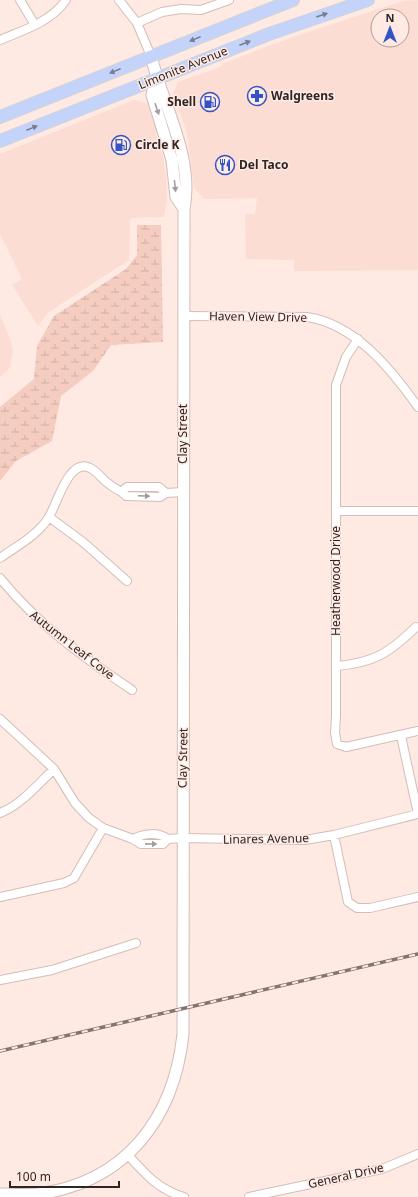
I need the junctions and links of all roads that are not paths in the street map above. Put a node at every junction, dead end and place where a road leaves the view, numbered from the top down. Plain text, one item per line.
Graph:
1 (20, 0) edge
2 (66, 0) edge
3 (119, 0) edge
4 (229, 0) edge
5 (293, 0) edge
6 (368, 0) edge
7 (137, 23) junction
8 (35, 25) junction
9 (0, 40) edge
10 (152, 56) junction
11 (156, 78) junction
12 (45, 99) junction
13 (0, 117) edge
14 (0, 123) edge
15 (0, 141) edge
16 (183, 316) junction
17 (358, 339) junction
18 (418, 407) edge
19 (183, 492) junction
20 (336, 511) junction
21 (418, 511) edge
22 (49, 517) junction
23 (0, 558) edge
24 (0, 578) edge
25 (127, 581) dead end
26 (416, 627) dead end
27 (336, 666) junction
28 (132, 690) dead end
29 (0, 720) edge
30 (418, 731) edge
31 (401, 736) junction
32 (54, 769) junction
33 (0, 813) edge
34 (418, 814) edge
35 (103, 828) junction
36 (334, 835) junction
37 (182, 838) junction
38 (418, 896) edge
39 (0, 897) edge
40 (136, 943) dead end
41 (0, 980) edge
42 (418, 1154) edge
43 (128, 1155) junction
44 (0, 1194) edge
45 (184, 1197) edge
46 (249, 1197) edge

1 - 8 street
2 - 8 street
3 - 7 street, Clay Street
4 - 7 street
5 -> 10 main road, Limonite Avenue
11 -> 6 main road, Limonite Avenue
7 - 10 street, Clay Street
8 - 9 street
10 - 11 main road, Clay Street
10 -> 12 main road, Limonite Avenue
15 -> 11 main road, Limonite Avenue
11 - 16 main road, Clay Street
12 - 13 main road, Limonite Avenue
12 - 14 main road
16 - 17 street, Haven View Drive
16 - 19 main road, Clay Street
17 - 18 street, Haven View Drive
17 - 20 street, Heatherwood Drive
19 - 22 street
19 - 37 main road, Clay Street
20 - 21 street
20 - 27 street, Heatherwood Drive
22 - 23 street
22 - 25 street
24 - 28 street, Autumn Leaf Cove
26 - 27 street
27 - 31 street, Heatherwood Drive
29 - 32 street, Linares Avenue
30 - 31 street, Heatherwood Drive
31 - 34 street
32 - 33 street
32 - 35 street, Linares Avenue
34 - 36 street, Linares Avenue
35 - 37 street, Linares Avenue
35 - 39 street
36 - 37 street, Linares Avenue
36 - 38 street
37 - 43 main road, Clay Street
40 - 41 street
42 - 46 street, General Drive
43 - 44 main road, Clay Street
43 - 45 street

